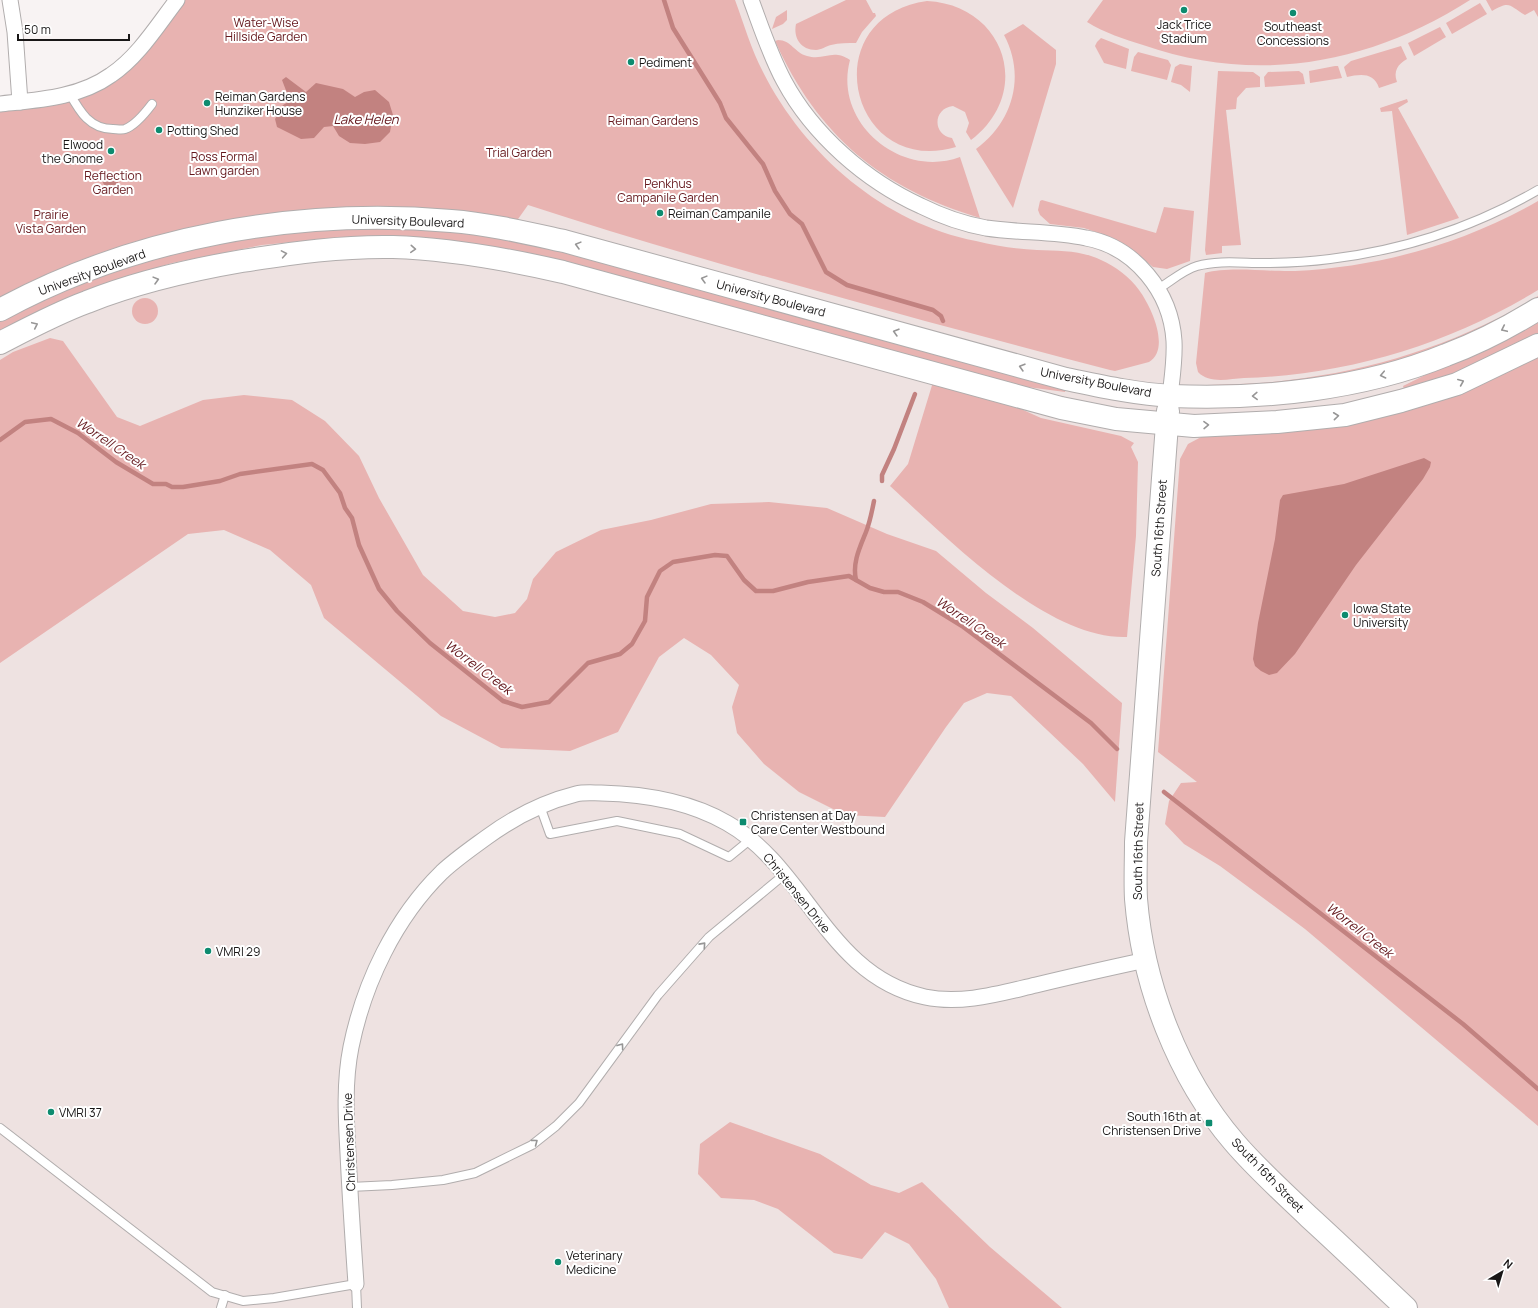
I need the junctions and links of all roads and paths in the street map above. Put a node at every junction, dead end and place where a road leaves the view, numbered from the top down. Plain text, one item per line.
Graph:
1 (10, 0) edge
2 (177, 0) edge
3 (751, 0) edge
4 (70, 94) junction
5 (20, 102) junction
6 (0, 104) edge
7 (152, 104) dead end
8 (1538, 190) edge
9 (1158, 289) junction
10 (1538, 309) edge
11 (0, 310) edge
12 (0, 343) edge
13 (1538, 346) edge
14 (1170, 396) junction
15 (1167, 425) junction
16 (540, 806) junction
17 (751, 839) junction
18 (785, 874) junction
19 (1146, 960) junction
20 (0, 1128) edge
21 (350, 1186) junction
22 (356, 1284) junction
23 (225, 1295) junction
24 (221, 1308) edge
25 (357, 1308) edge
26 (1406, 1308) edge

1 - 5 street
2 - 4 street
3 - 9 street
4 - 5 street
4 - 7 lane
5 - 6 street
8 - 9 lane
9 - 14 street
10 -> 14 main road, University Boulevard
14 -> 11 main road, University Boulevard
12 -> 15 main road
15 -> 13 main road
14 - 15 main road, South 16th Street
15 - 19 main road, South 16th Street
16 - 17 street, Christensen Drive
16 - 17 lane
16 - 21 street, Christensen Drive
17 - 18 street, Christensen Drive
18 - 19 street, Christensen Drive
21 -> 18 lane
19 - 26 main road, South 16th Street
20 - 23 lane
21 - 22 street, Christensen Drive
22 - 23 lane
22 - 25 lane
23 - 24 lane

